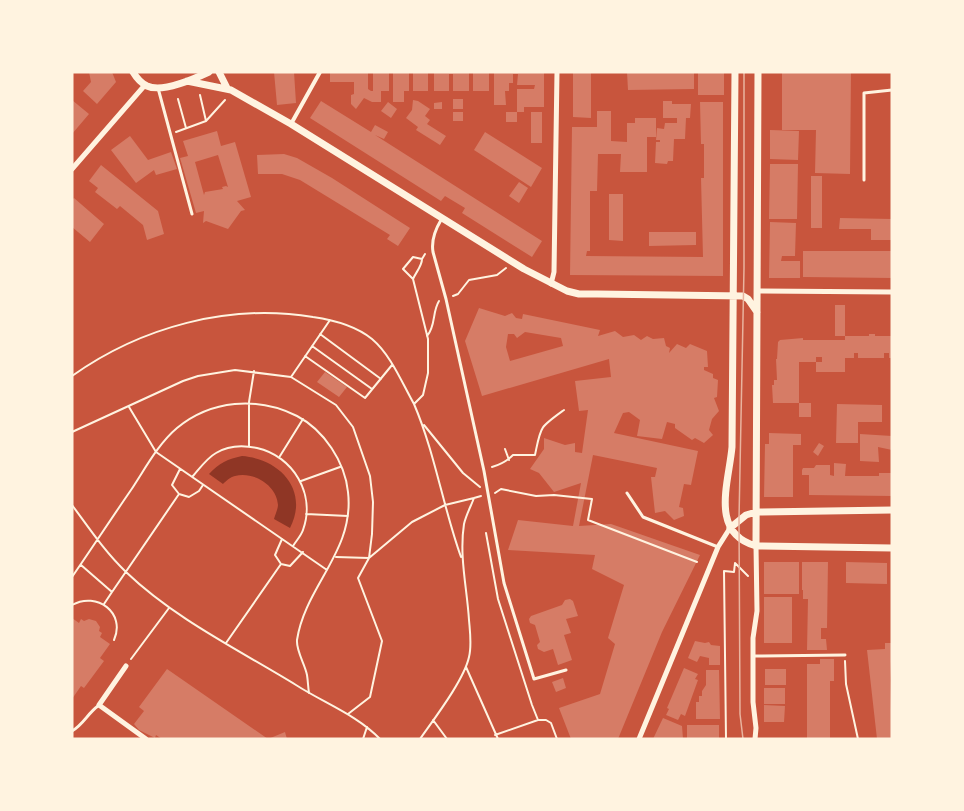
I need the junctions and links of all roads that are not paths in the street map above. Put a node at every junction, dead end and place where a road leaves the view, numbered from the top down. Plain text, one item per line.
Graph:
1 (133, 72) edge
2 (209, 72) edge
3 (219, 72) edge
4 (320, 72) edge
5 (557, 72) edge
6 (735, 72) edge
7 (758, 72) edge
8 (187, 81) junction
9 (145, 86) junction
10 (158, 88) junction
11 (227, 88) junction
12 (892, 90) edge
13 (291, 124) junction
14 (72, 169) edge
15 (864, 180) dead end
16 (192, 214) dead end
17 (442, 218) junction
18 (551, 284) junction
19 (758, 291) junction
20 (892, 292) edge
21 (733, 295) junction
22 (757, 312) junction
23 (627, 493) dead end
24 (892, 510) edge
25 (756, 512) junction
26 (730, 528) junction
27 (756, 546) junction
28 (718, 547) junction
29 (892, 548) edge
30 (845, 655) road end
31 (753, 656) junction
32 (126, 666) road end
33 (566, 670) dead end
34 (99, 705) junction
35 (72, 731) edge
36 (146, 739) edge
37 (639, 739) edge
38 (755, 739) edge

1 - 9 street
2 - 8 street
3 - 11 street
4 - 13 street
5 - 18 street
6 - 21 street
7 - 19 street
8 - 10 street
8 - 11 street
9 - 10 street
9 - 14 street
10 - 16 lane
11 - 13 street
12 - 15 lane
13 - 17 street
17 - 18 street
17 - 33 lane
18 - 21 street
19 - 20 street
19 - 22 street
21 - 22 street
21 - 26 street
22 - 25 street
23 - 28 lane
24 - 25 street
25 - 26 street
25 - 27 street
26 - 27 street
26 - 28 street
27 - 29 street
27 - 31 street
28 - 37 street
30 - 31 lane
31 - 38 street
32 - 34 street
34 - 35 lane
34 - 36 street

